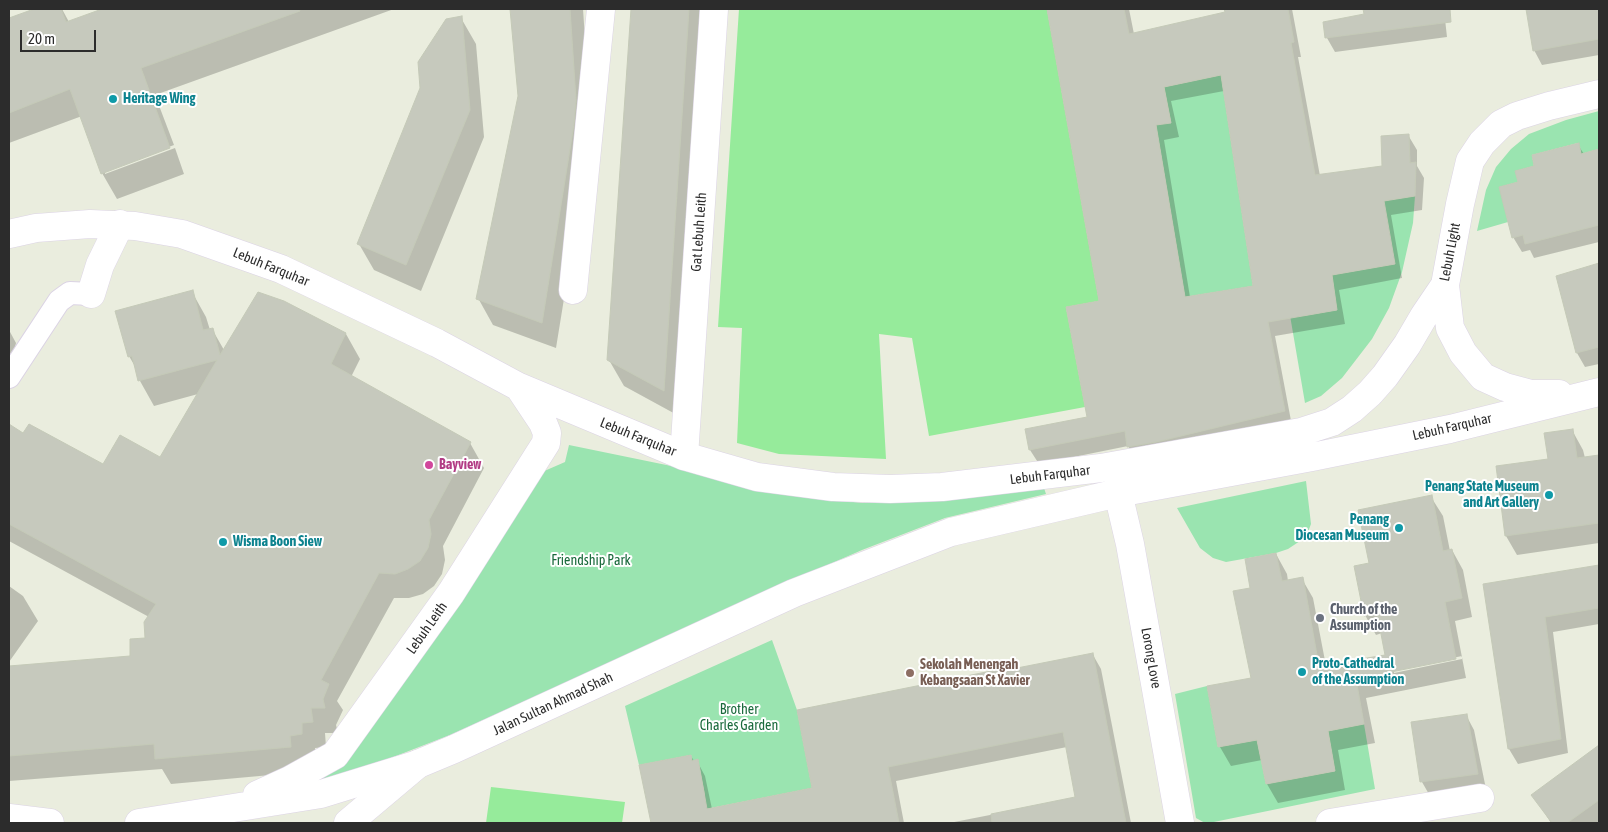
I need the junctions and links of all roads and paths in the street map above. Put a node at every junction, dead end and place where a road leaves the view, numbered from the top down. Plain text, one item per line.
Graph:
1 (600, 9) edge
2 (714, 9) edge
3 (1599, 94) edge
4 (120, 224) junction
5 (9, 234) edge
6 (1445, 285) junction
7 (573, 290) dead end
8 (91, 294) joint
9 (9, 377) edge
10 (519, 387) junction
11 (1594, 393) edge
12 (1301, 432) joint
13 (684, 456) junction
14 (1118, 493) junction
15 (951, 532) joint
16 (418, 764) junction
17 (1480, 798) dead end
18 (222, 810) junction
19 (9, 818) edge
20 (50, 823) edge
21 (139, 823) edge
22 (348, 823) edge
23 (1180, 823) edge
24 (1330, 823) edge

1 - 7 main road
2 - 13 main road, Gat Lebuh Leith
3 - 6 main road, Lebuh Light
4 - 5 main road, Lebuh Farquhar
4 - 8 main road
4 - 10 main road, Lebuh Farquhar
6 - 11 main road
6 - 12 main road, Lebuh Light
8 - 9 street
10 - 13 main road, Lebuh Farquhar
10 - 18 main road, Lebuh Leith
11 - 14 main road, Lebuh Farquhar
12 - 13 main road, Lebuh Farquhar
14 - 15 main road, Lebuh Farquhar
14 - 23 main road, Lorong Love
15 - 16 main road, Jalan Sultan Ahmad Shah
16 - 18 main road, Jalan Sultan Ahmad Shah
16 - 22 main road
17 - 24 main road
18 - 21 main road, Jalan Sultan Ahmad Shah
19 - 20 main road

